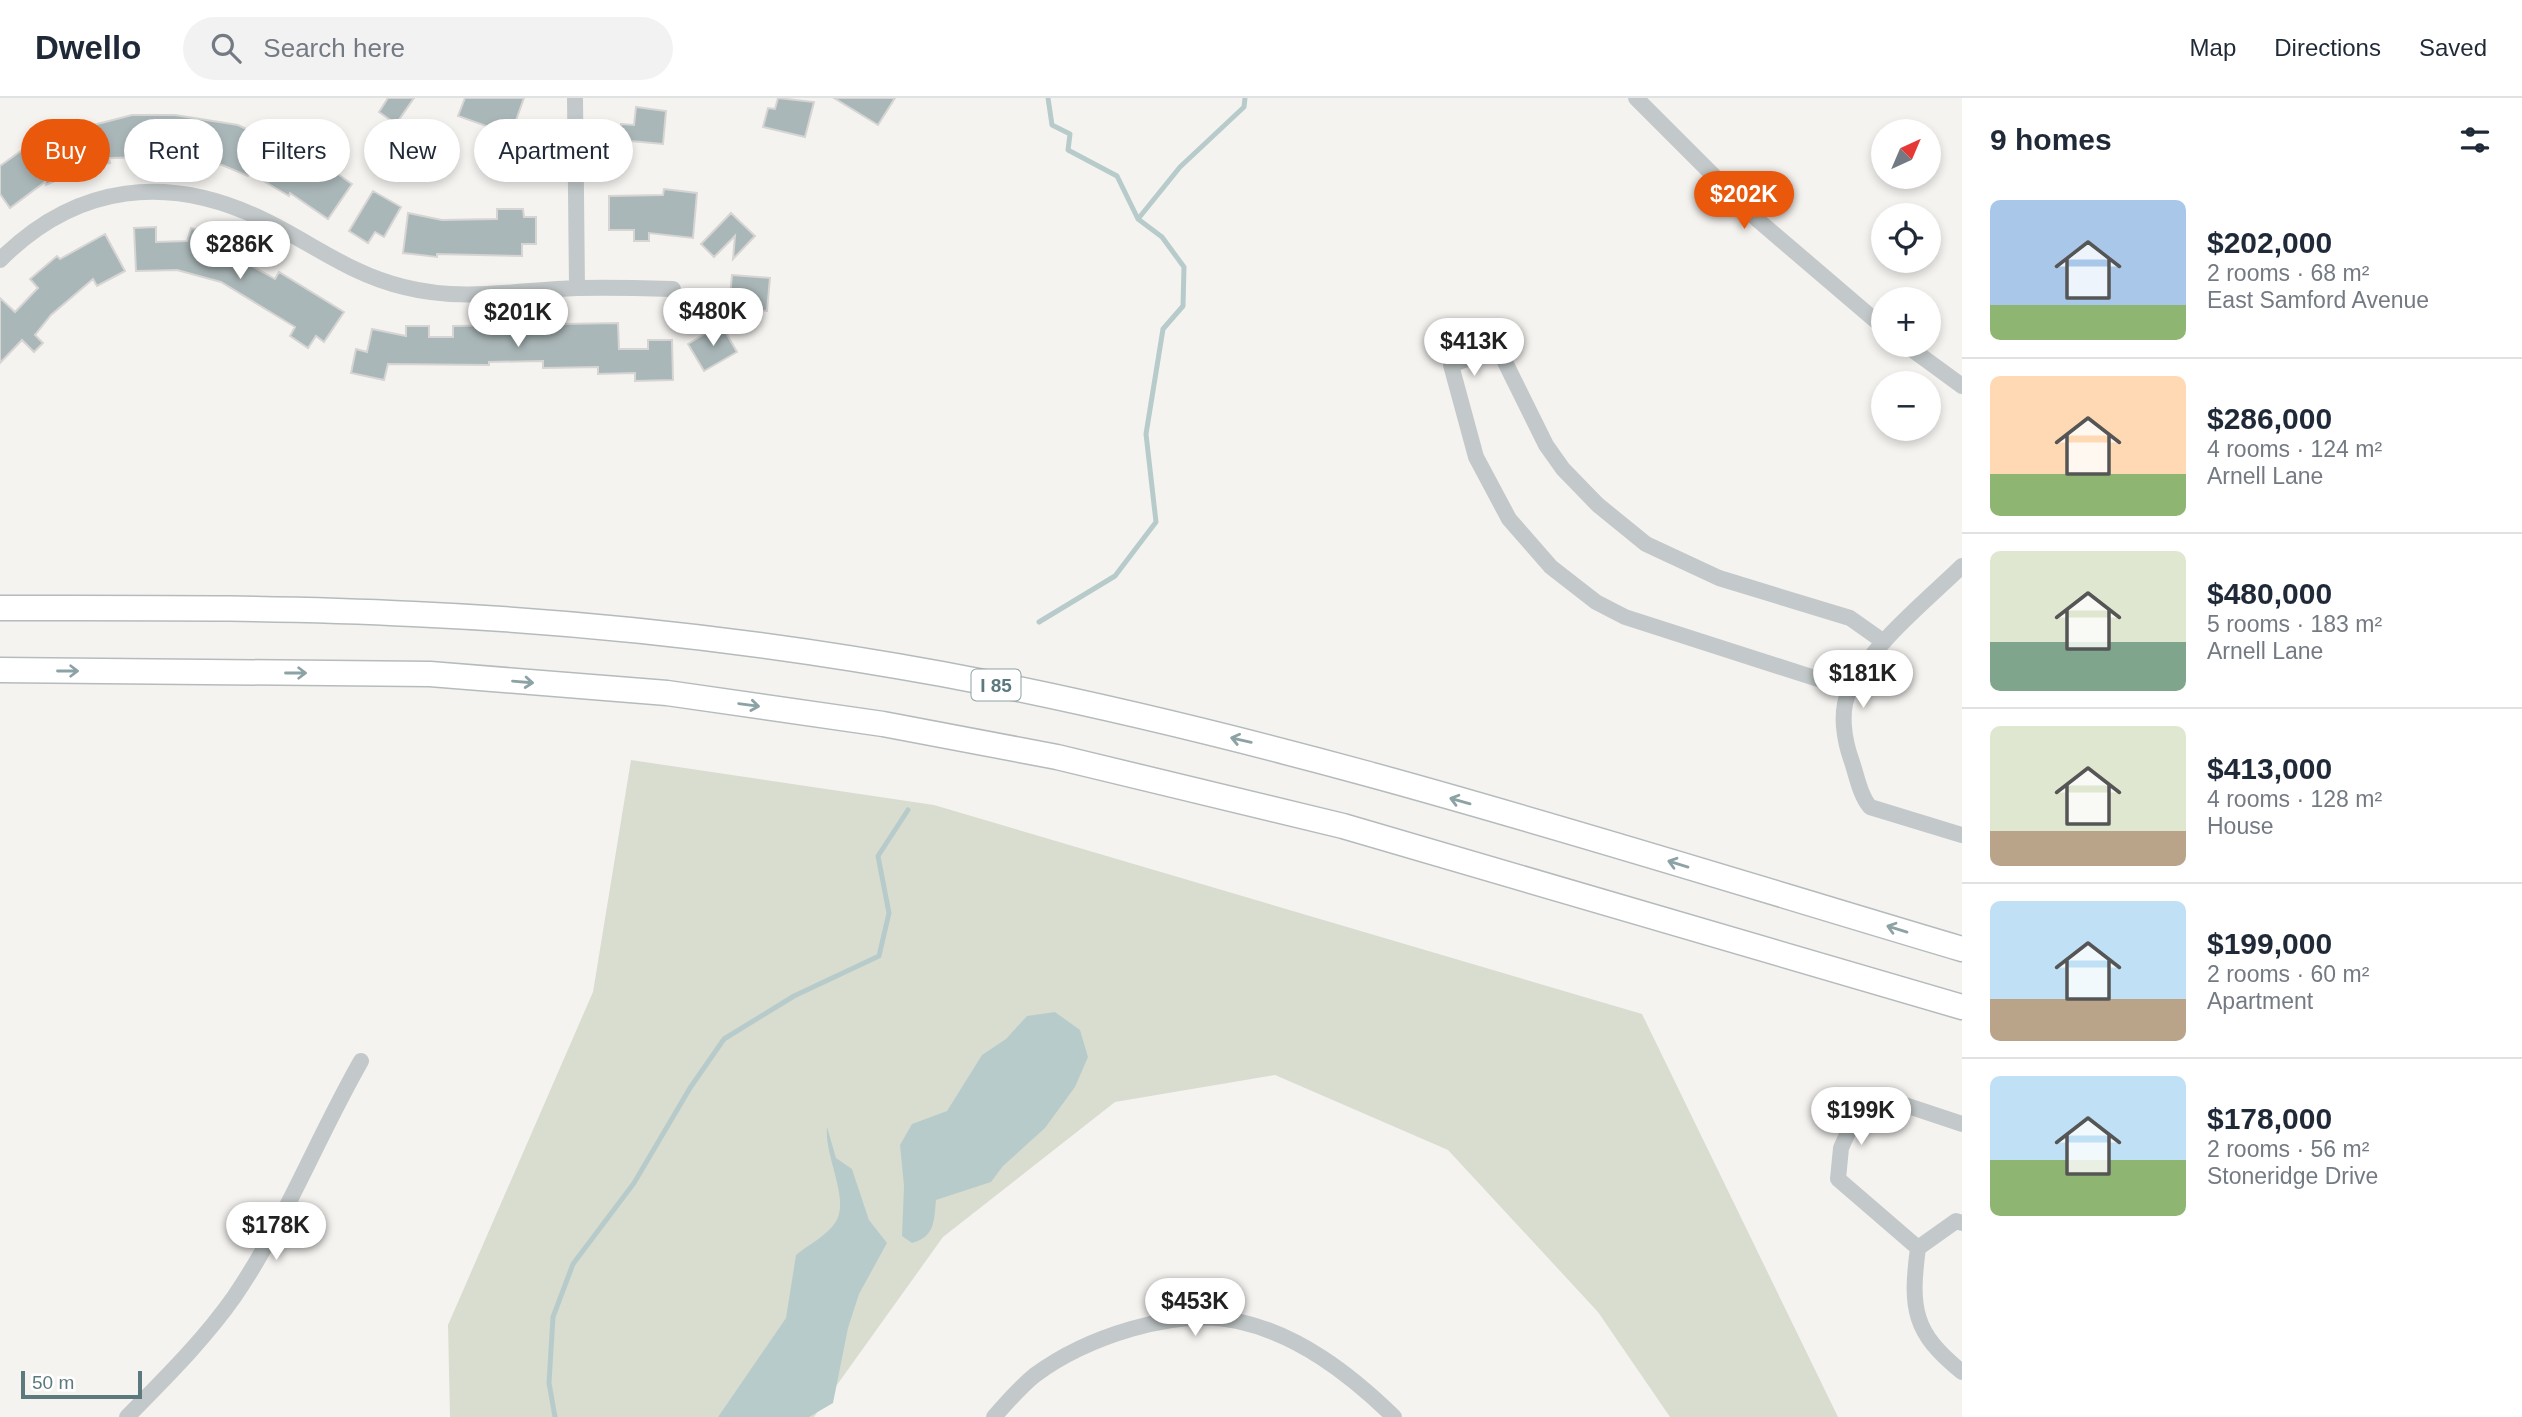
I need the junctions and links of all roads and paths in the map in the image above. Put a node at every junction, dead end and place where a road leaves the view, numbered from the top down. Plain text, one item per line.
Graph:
1 (575, 98) edge
2 (1636, 98) edge
3 (0, 260) edge
4 (577, 288) junction
5 (673, 289) dead end
6 (1871, 317) edge
7 (1922, 357) edge
8 (1962, 386) edge
9 (1962, 566) edge
10 (0, 608) edge
11 (1884, 642) junction
12 (0, 670) edge
13 (1849, 689) junction
14 (1962, 835) edge
15 (1962, 949) edge
16 (1962, 1007) edge
17 (361, 1061) dead end
18 (1962, 1124) edge
19 (1962, 1223) edge
20 (1918, 1248) junction
21 (1962, 1372) edge
22 (127, 1417) edge
23 (994, 1417) edge
24 (1394, 1417) edge

1 - 4 street
2 - 6 street
3 - 4 street
4 - 5 street
7 - 8 street
9 - 11 street
15 -> 10 highway, I 85
11 - 13 street
11 - 13 street
12 -> 16 highway
13 - 14 street
17 - 22 street
18 - 20 street
19 - 20 street
20 - 21 street
23 - 24 street

